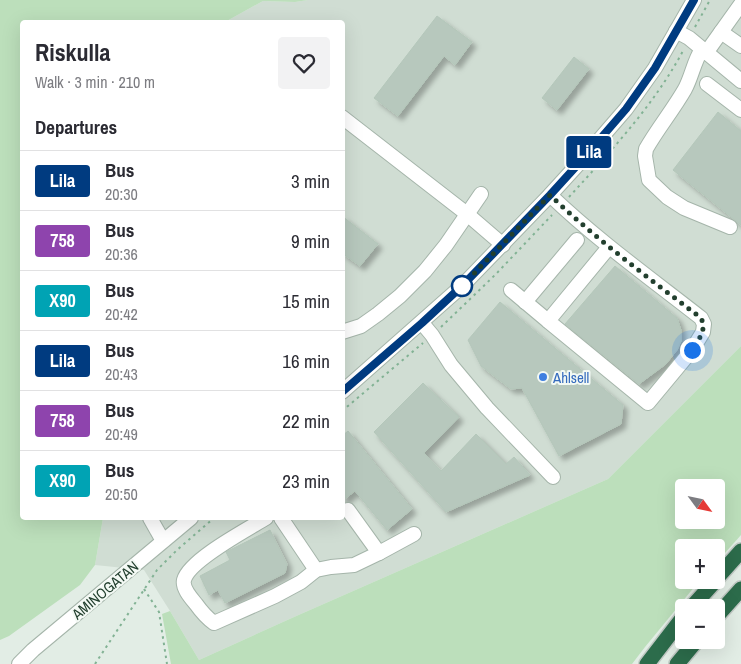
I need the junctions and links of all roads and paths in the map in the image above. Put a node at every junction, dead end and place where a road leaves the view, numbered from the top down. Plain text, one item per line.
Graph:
1 (694, 0) edge
2 (741, 4) edge
3 (676, 31) junction
4 (721, 32) junction
5 (741, 46) edge
6 (704, 51) junction
7 (741, 80) edge
8 (706, 84) dead end
9 (741, 110) edge
10 (345, 120) edge
11 (481, 194) dead end
12 (550, 195) junction
13 (466, 214) junction
14 (730, 227) dead end
15 (577, 240) dead end
16 (503, 245) junction
17 (610, 247) junction
18 (511, 290) dead end
19 (525, 302) junction
20 (548, 321) junction
21 (422, 323) junction
22 (345, 331) edge
23 (345, 389) edge
24 (553, 477) dead end
25 (348, 510) dead end
26 (151, 520) edge
27 (189, 520) edge
28 (212, 520) edge
29 (263, 520) edge
30 (282, 520) edge
31 (414, 534) dead end
32 (163, 541) junction
33 (741, 551) edge
34 (379, 554) junction
35 (316, 570) junction
36 (725, 570) edge
37 (144, 588) junction
38 (708, 589) edge
39 (741, 589) edge
40 (699, 599) edge
41 (725, 607) edge
42 (675, 627) edge
43 (690, 649) edge
44 (19, 664) edge
45 (95, 664) edge
46 (167, 664) edge
47 (646, 664) edge
48 (677, 664) edge

1 - 3 street
2 - 4 street
3 - 6 street
3 - 12 street
4 - 5 street
4 - 6 street
6 - 7 street
6 - 14 street
8 - 9 street
10 - 13 street
11 - 13 street
12 - 16 street
12 - 17 street
13 - 16 street
13 - 22 street
15 - 19 street
16 - 21 street
17 - 20 street
17 - 20 street
18 - 19 street
19 - 20 street
21 - 23 street
21 - 24 street
25 - 34 street
26 - 32 street
27 - 32 street, AMINOGATAN
28 - 37 path
29 - 35 street
30 - 35 street
31 - 34 street
32 - 44 street, AMINOGATAN
33 - 36 highway
34 - 35 street
37 - 45 path
37 - 46 path
38 - 40 highway
39 - 41 highway
42 - 47 highway
43 - 48 highway

